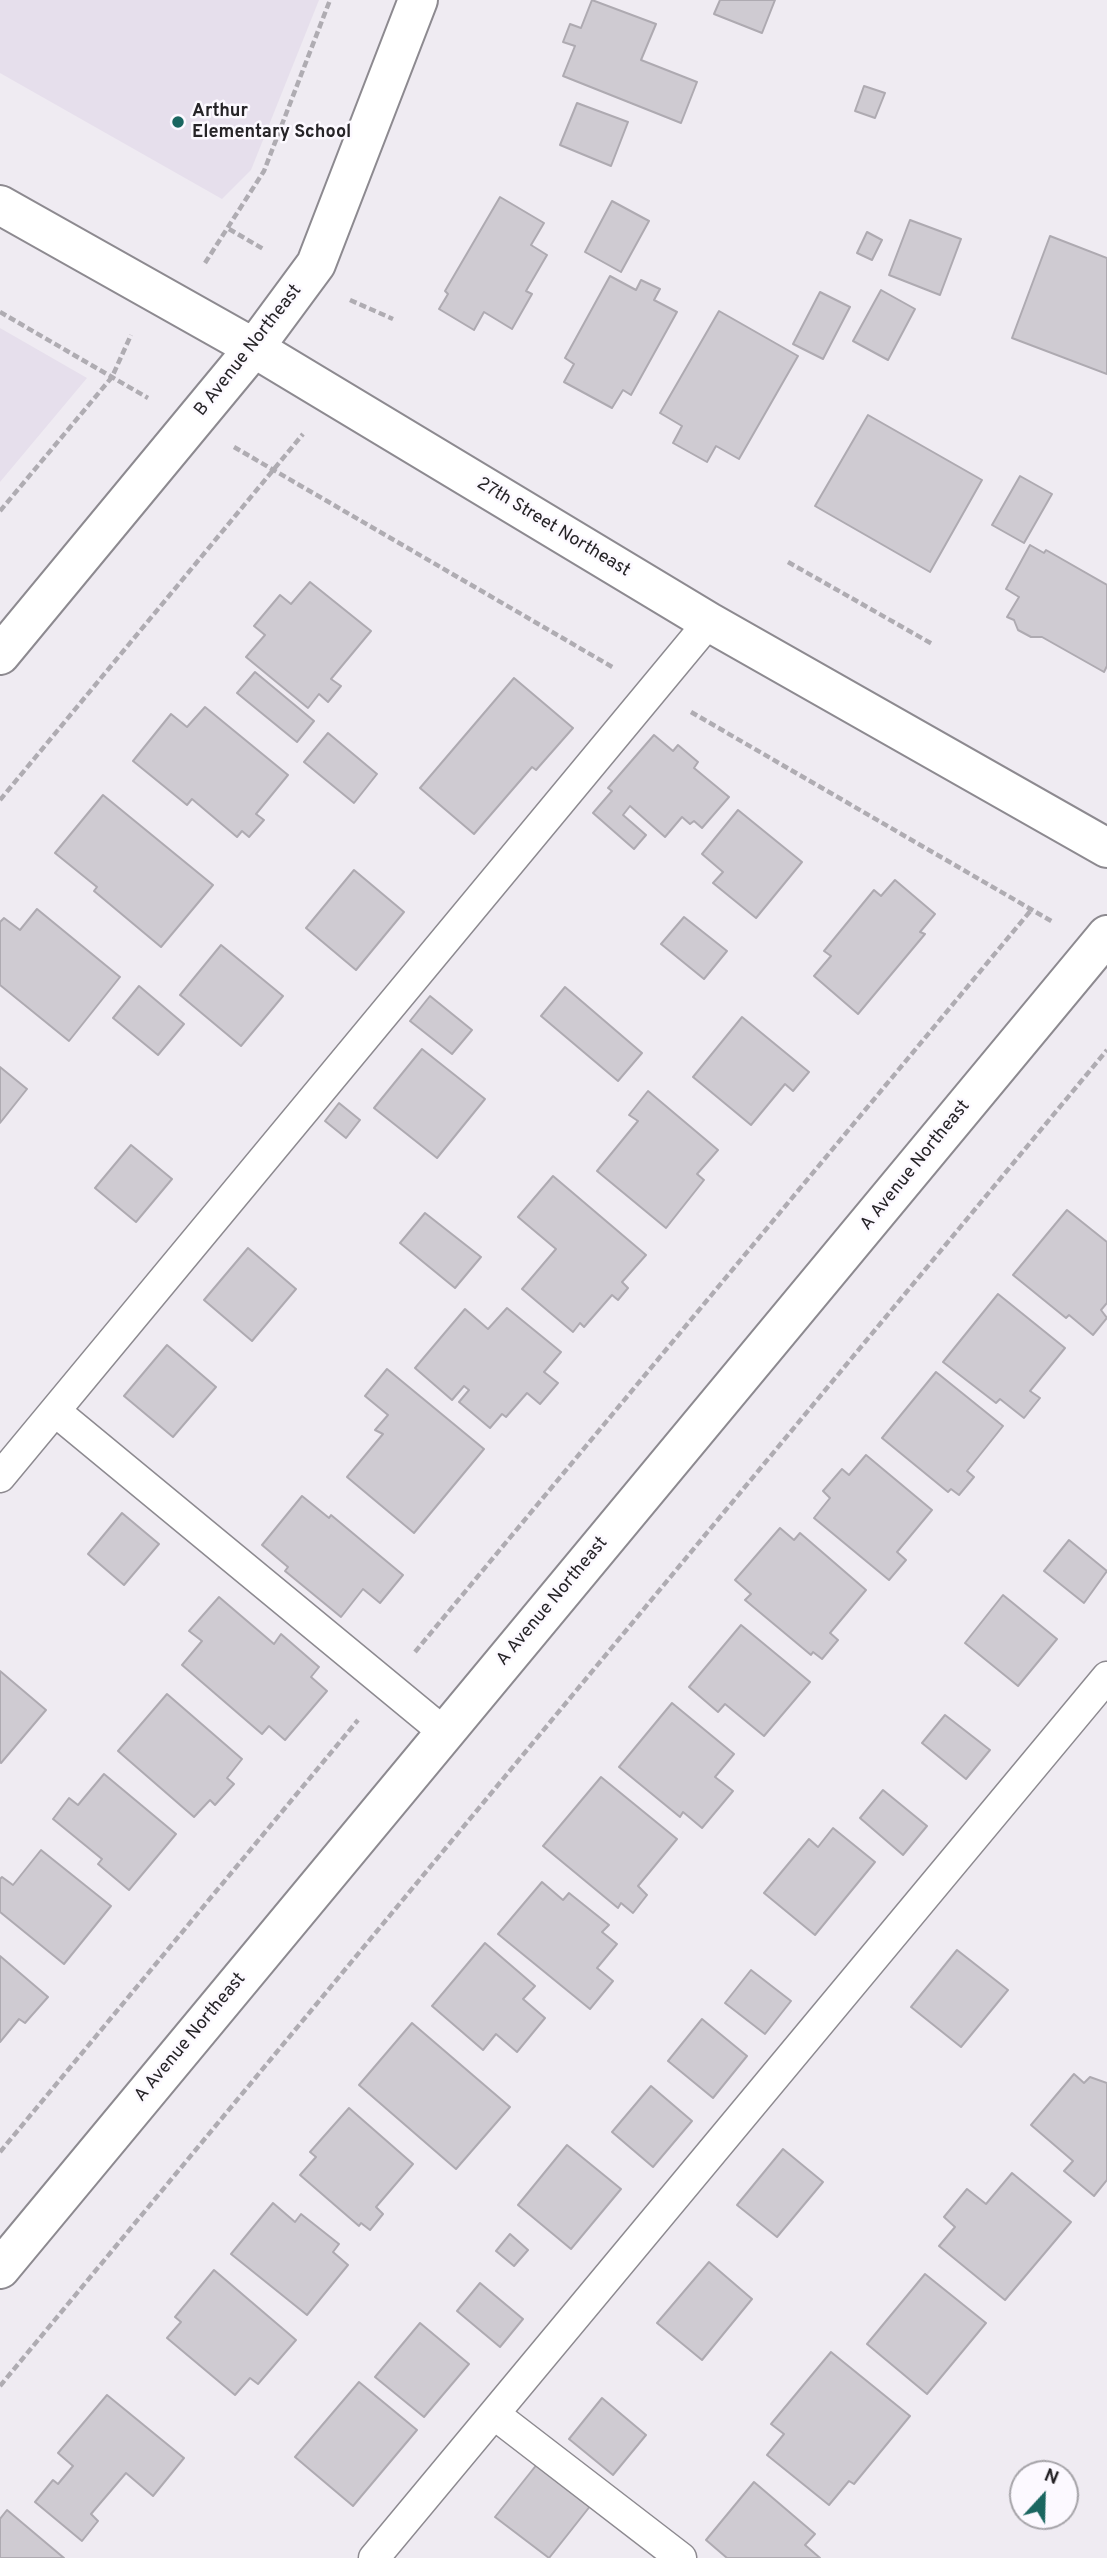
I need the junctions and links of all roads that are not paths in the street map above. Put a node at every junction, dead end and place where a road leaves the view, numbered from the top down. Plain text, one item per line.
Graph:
1 (418, 0) edge
2 (0, 205) edge
3 (254, 348) junction
4 (709, 622) junction
5 (0, 655) edge
6 (1107, 848) edge
7 (1107, 935) edge
8 (55, 1410) junction
9 (0, 1476) edge
10 (1107, 1677) edge
11 (444, 1733) junction
12 (0, 2269) edge
13 (494, 2414) junction
14 (374, 2558) edge
15 (681, 2558) edge

1 - 3 street, B Avenue Northeast
2 - 3 street, 27th Street Northeast
3 - 4 street, 27th Street Northeast
3 - 5 street, B Avenue Northeast
4 - 6 street, 27th Street Northeast
4 - 8 lane
7 - 11 street, A Avenue Northeast
8 - 9 lane
8 - 11 lane
10 - 13 lane
11 - 12 street, A Avenue Northeast
13 - 14 lane
13 - 15 lane

